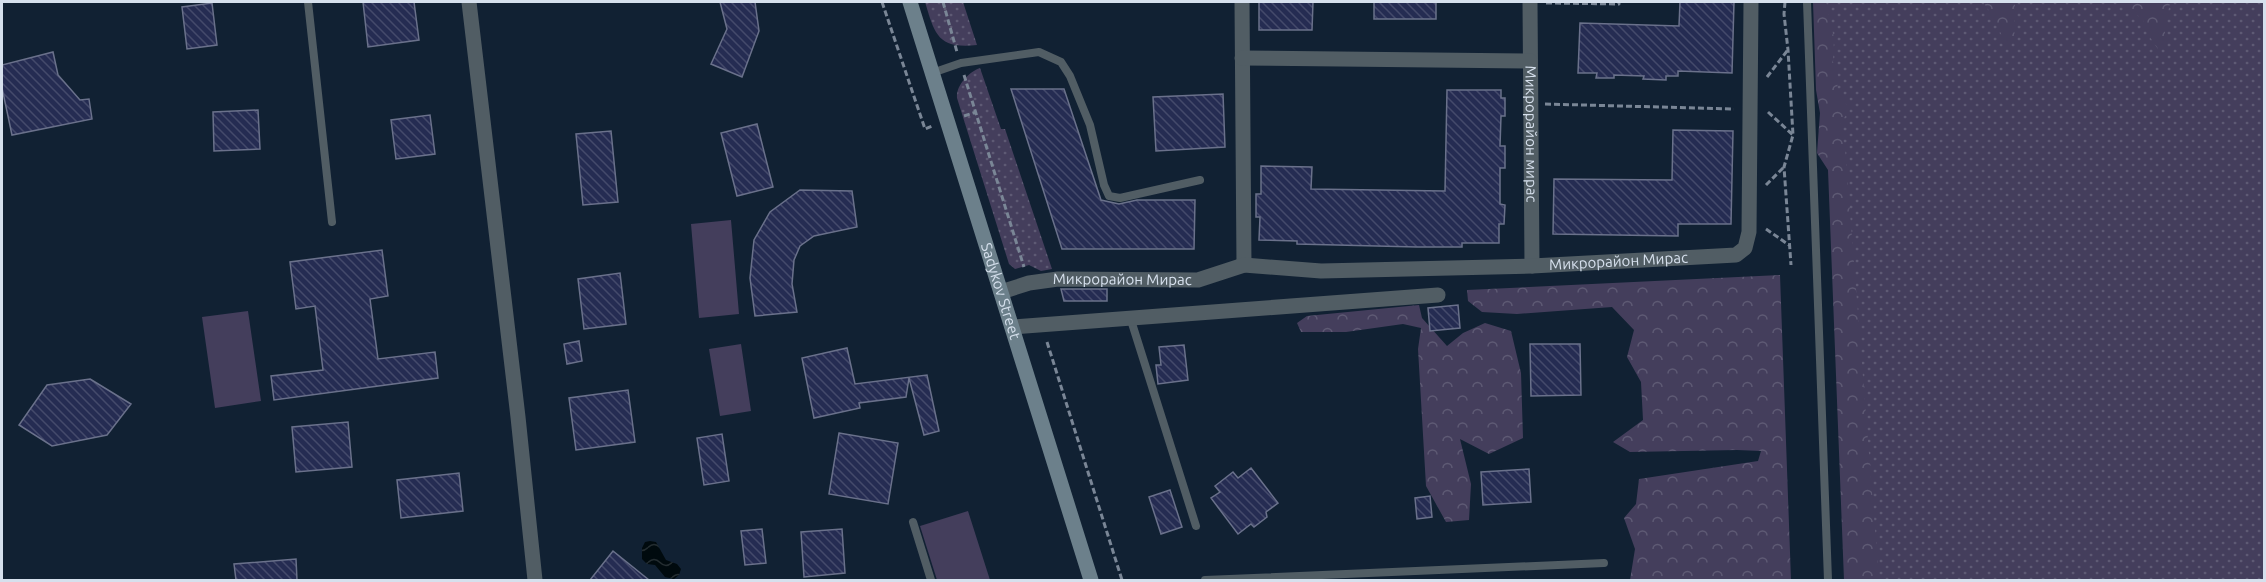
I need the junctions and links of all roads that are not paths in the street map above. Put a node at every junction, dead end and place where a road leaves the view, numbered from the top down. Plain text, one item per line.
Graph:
1 (308, 2) edge
2 (469, 2) edge
3 (910, 2) edge
4 (1242, 2) edge
5 (1530, 2) edge
6 (1751, 2) edge
7 (1807, 2) edge
8 (1242, 58) junction
9 (1530, 61) junction
10 (932, 73) junction
11 (1200, 180) dead end
12 (332, 222) dead end
13 (1244, 265) junction
14 (1532, 266) junction
15 (1001, 292) junction
16 (1438, 295) dead end
17 (1130, 317) junction
18 (1012, 327) junction
19 (913, 522) dead end
20 (1196, 526) dead end
21 (1604, 563) dead end
22 (535, 580) edge
23 (931, 580) edge
24 (1091, 580) edge
25 (1204, 580) edge
26 (1828, 580) edge

1 - 12 lane
2 - 22 street
3 - 10 street, Sadykov Street
4 - 8 street
5 - 9 street, Микрорайон мирас
6 - 14 street, Микрорайон Мирас
7 - 26 lane
8 - 9 street, Микрорайон Мирас
8 - 13 street
9 - 14 street, Микрорайон мирас
10 - 11 lane
10 - 15 street, Sadykov Street
13 - 14 street, Микрорайон Мирас
13 - 15 street, Микрорайон Мирас
15 - 18 street, Sadykov Street
16 - 17 street
17 - 18 street
17 - 20 lane
18 - 24 street, Sadykov Street
19 - 23 lane
21 - 25 lane

